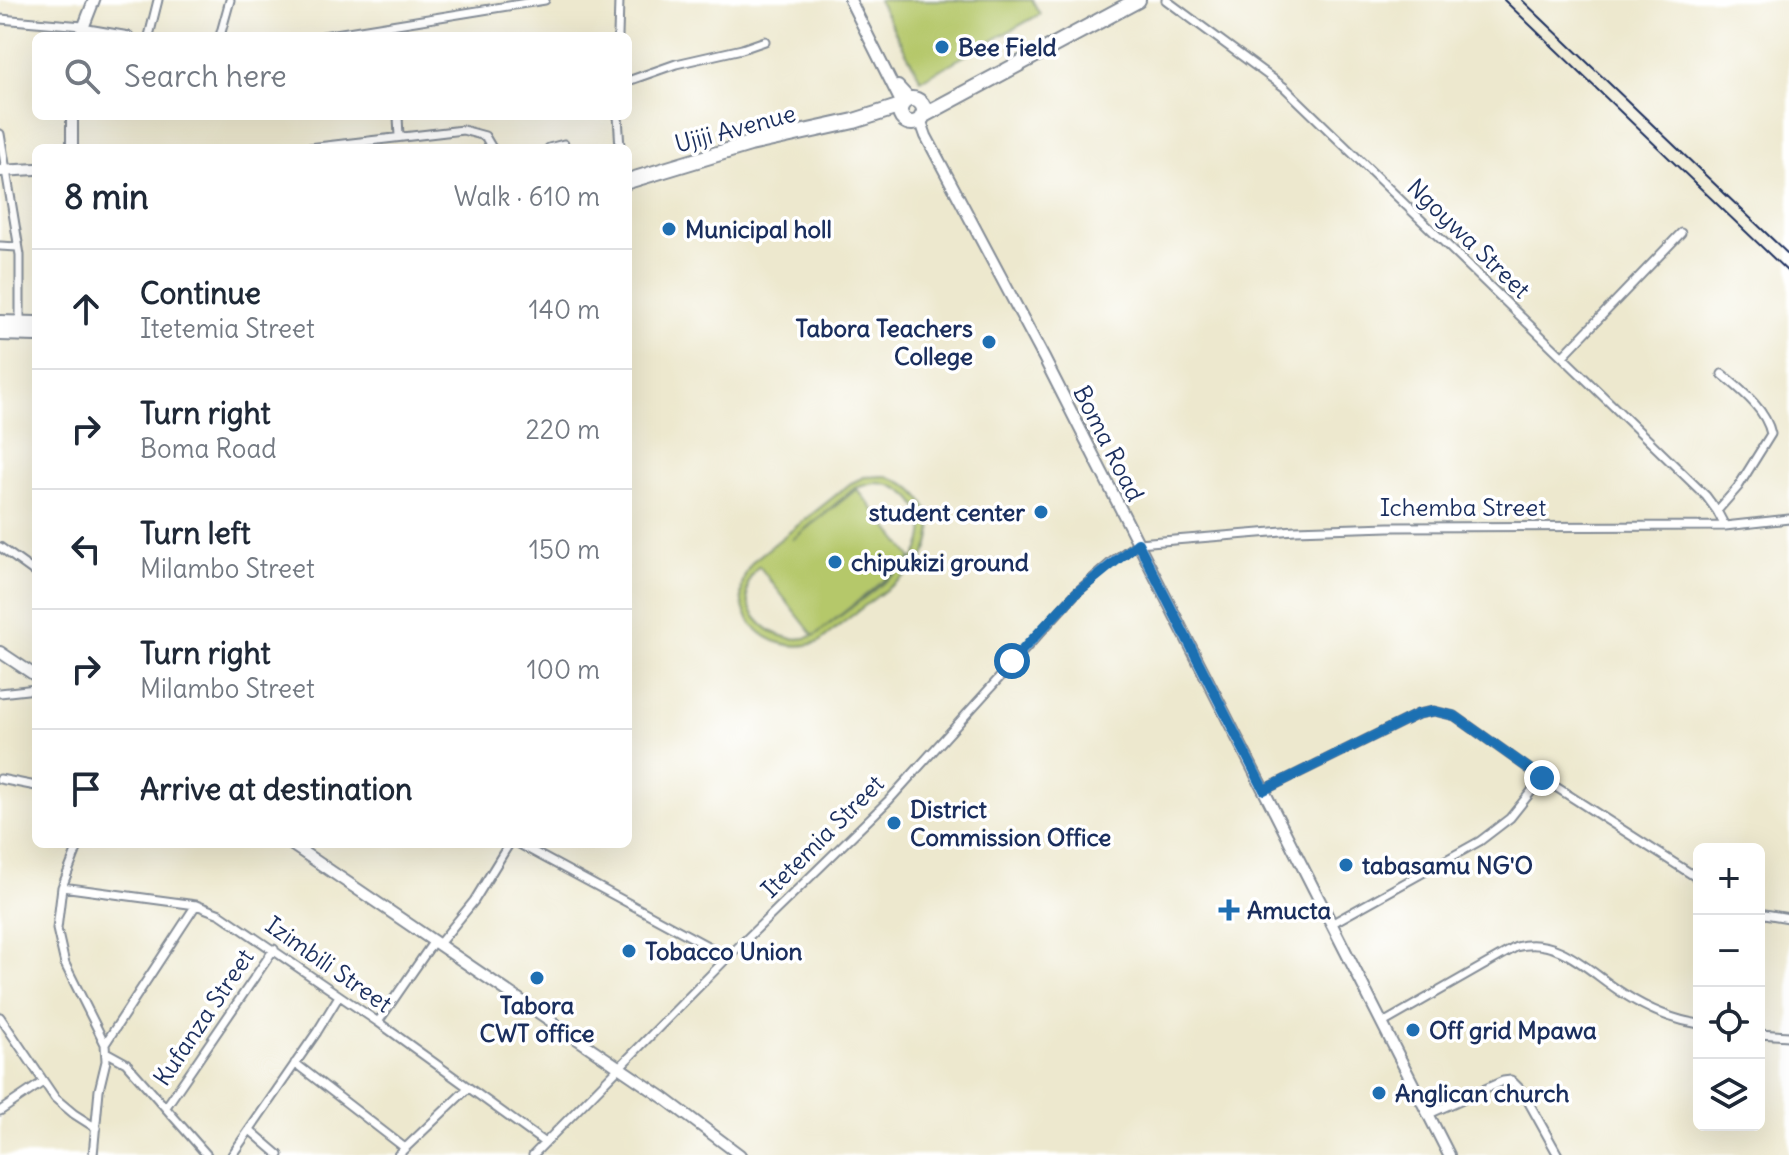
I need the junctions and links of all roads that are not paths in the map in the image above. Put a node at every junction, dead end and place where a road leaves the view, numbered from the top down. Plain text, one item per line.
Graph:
1 (94, 0) edge
2 (158, 0) edge
3 (230, 0) edge
4 (545, 0) edge
5 (619, 0) edge
6 (850, 0) edge
7 (1138, 0) edge
8 (1166, 0) edge
9 (494, 4) edge
10 (0, 19) edge
11 (390, 26) junction
12 (82, 30) edge
13 (150, 32) edge
14 (221, 32) edge
15 (350, 32) edge
16 (391, 32) edge
17 (618, 32) edge
18 (765, 41) dead end
19 (632, 80) edge
20 (911, 111) junction
21 (72, 120) edge
22 (398, 120) edge
23 (618, 120) edge
24 (0, 134) edge
25 (399, 137) junction
26 (72, 144) edge
27 (342, 144) edge
28 (490, 144) edge
29 (620, 144) edge
30 (32, 169) edge
31 (3, 171) edge
32 (632, 179) edge
33 (1681, 233) dead end
34 (0, 246) edge
35 (17, 247) junction
36 (0, 323) edge
37 (32, 325) edge
38 (20, 329) junction
39 (0, 333) edge
40 (32, 333) edge
41 (1563, 356) junction
42 (1722, 374) dead end
43 (1717, 511) junction
44 (1789, 519) edge
45 (1725, 526) junction
46 (1138, 543) junction
47 (0, 547) edge
48 (32, 570) edge
49 (0, 652) edge
50 (32, 673) edge
51 (32, 689) edge
52 (0, 693) edge
53 (1542, 778) junction
54 (0, 779) edge
55 (32, 785) edge
56 (1264, 790) junction
57 (77, 848) edge
58 (297, 848) edge
59 (507, 848) edge
60 (526, 848) edge
61 (1693, 875) edge
62 (62, 887) junction
63 (196, 905) junction
64 (1765, 914) edge
65 (1789, 918) edge
66 (1331, 924) junction
67 (436, 942) junction
68 (274, 949) junction
69 (728, 957) junction
70 (339, 996) junction
71 (0, 1010) edge
72 (1, 1018) edge
73 (378, 1022) junction
74 (1693, 1022) edge
75 (1383, 1023) junction
76 (1765, 1034) edge
77 (1789, 1036) edge
78 (106, 1048) junction
79 (295, 1063) junction
80 (618, 1068) junction
81 (43, 1082) junction
82 (468, 1088) junction
83 (166, 1107) junction
84 (0, 1111) edge
85 (1429, 1114) junction
86 (96, 1128) junction
87 (250, 1130) junction
88 (545, 1143) junction
89 (405, 1148) junction
90 (93, 1155) edge
91 (207, 1155) edge
92 (232, 1155) edge
93 (279, 1155) edge
94 (398, 1155) edge
95 (533, 1155) edge
96 (740, 1155) edge
97 (1449, 1155) edge
98 (1558, 1155) edge

1 - 12 main road
2 - 13 street
3 - 14 street
4 - 9 street
5 - 17 street
6 - 20 main road, Boma Road
7 - 20 highway
8 - 41 street, Ngoywa Street
9 - 11 street
10 - 12 street
11 - 15 street
11 - 16 street
18 - 19 street
20 - 32 highway, Ujiji Avenue
20 - 46 main road, Boma Road
21 - 26 main road
22 - 25 street
23 - 29 street
24 - 31 street
25 - 27 street
25 - 28 street
30 - 31 main road
31 - 35 street
33 - 41 street
34 - 35 street
35 - 38 street
36 - 38 highway
37 - 38 highway
38 - 39 highway
38 - 40 highway
41 - 43 street, Ngoywa Street
42 - 43 street
43 - 45 street, Ngoywa Street
44 - 45 street, Ichemba Street
45 - 46 street, Ichemba Street
46 - 56 main road, Boma Road
46 - 69 street, Itetemia Street
47 - 48 street
49 - 50 main road
51 - 52 street
53 - 56 street
53 - 61 street
53 - 66 street
54 - 55 street
56 - 66 main road, Boma Road
57 - 62 street
58 - 67 main road
59 - 67 street
60 - 69 street
62 - 63 street, Izimbili Street
62 - 78 street
63 - 68 street, Izimbili Street
63 - 78 street
64 - 65 street
66 - 75 main road, Boma Road
67 - 73 street
67 - 80 main road
68 - 70 street, Izimbili Street
68 - 83 street, Kufanza Street
69 - 80 street, Itetemia Street
70 - 73 street, Izimbili Street
70 - 79 street
71 - 72 street
72 - 81 street
73 - 82 street, Izimbili Street
74 - 75 street
75 - 85 main road, Boma Road
76 - 77 street
78 - 83 street
78 - 86 street
79 - 87 street
79 - 89 street
80 - 88 street, Itetemia Street
80 - 96 main road
81 - 84 street
81 - 86 street
82 - 88 street, Izimbili Street
82 - 89 street
83 - 91 street
85 - 97 main road, Boma Road
85 - 98 street
86 - 90 street
87 - 92 street
87 - 93 street
88 - 95 street, Itetemia Street
89 - 94 street

